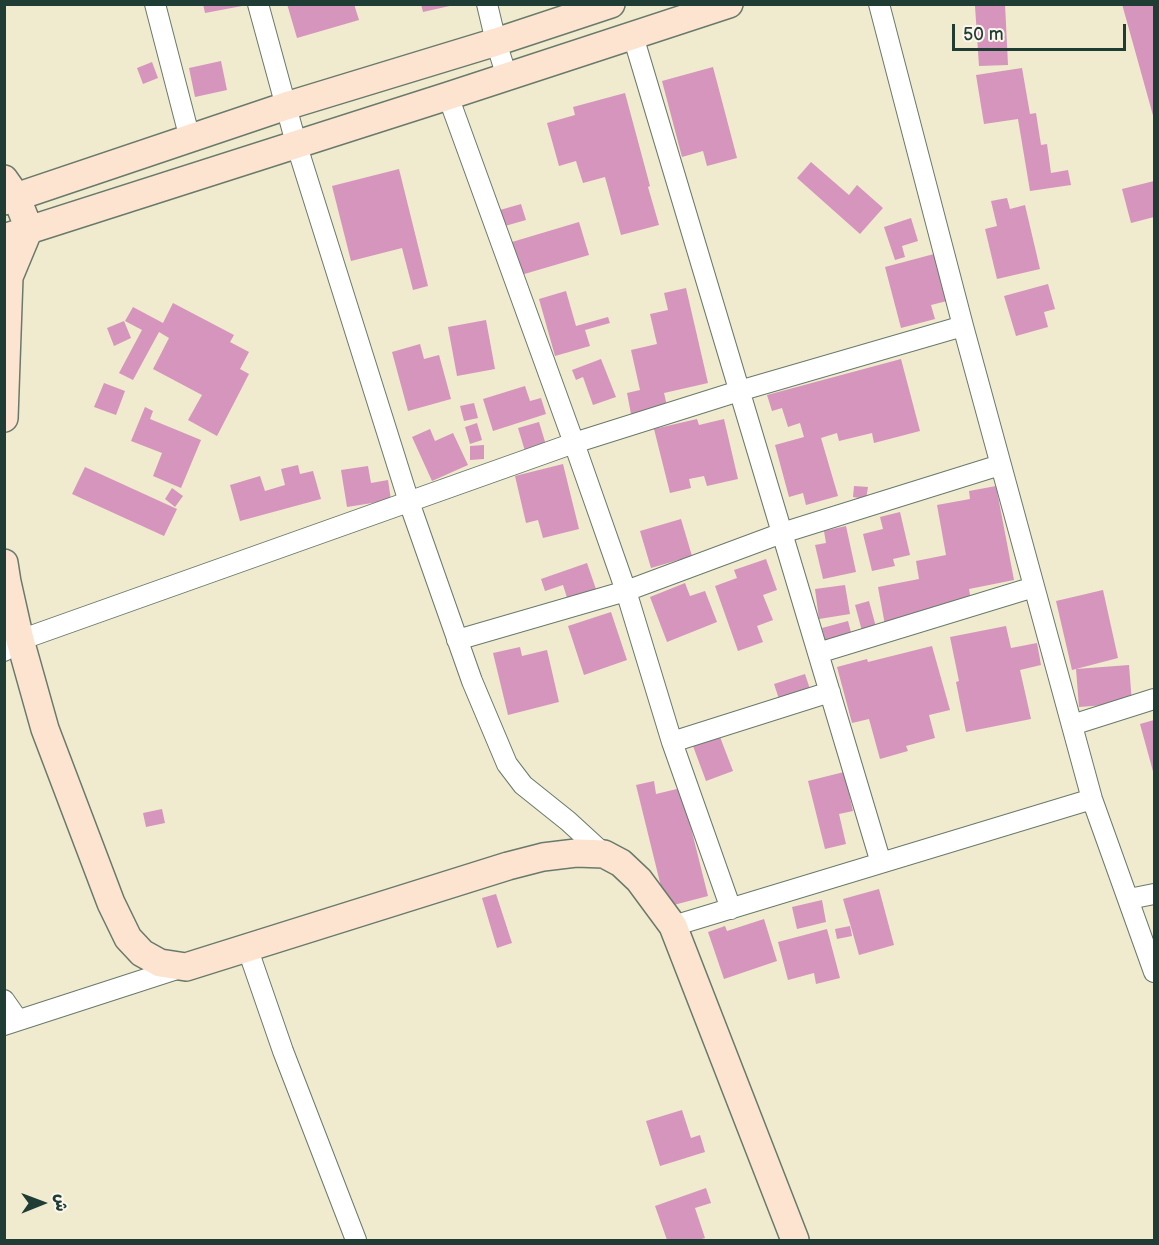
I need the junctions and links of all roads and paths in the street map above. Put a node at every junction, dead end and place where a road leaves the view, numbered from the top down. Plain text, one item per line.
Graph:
1 (155, 4) edge
2 (258, 4) edge
3 (487, 4) edge
4 (729, 4) edge
5 (879, 4) edge
6 (596, 7) edge
7 (633, 36) junction
8 (496, 42) junction
9 (507, 77) junction
10 (448, 96) junction
11 (286, 106) junction
12 (190, 139) junction
13 (296, 143) junction
14 (8, 192) edge
15 (17, 233) edge
16 (7, 274) edge
17 (963, 326) junction
18 (6, 350) edge
19 (739, 391) junction
20 (4, 418) edge
21 (574, 442) junction
22 (1000, 465) junction
23 (409, 502) junction
24 (782, 533) junction
25 (4, 563) edge
26 (1034, 587) junction
27 (626, 591) junction
28 (457, 640) junction
29 (12, 646) edge
30 (818, 653) junction
31 (830, 692) junction
32 (1155, 699) edge
33 (1071, 725) junction
34 (672, 742) junction
35 (1092, 799) junction
36 (604, 854) junction
37 (881, 863) junction
38 (1155, 894) edge
39 (1129, 899) junction
40 (731, 909) junction
41 (673, 926) junction
42 (247, 947) junction
43 (186, 967) junction
44 (1155, 972) edge
45 (4, 1000) edge
46 (11, 1023) edge
47 (356, 1240) edge
48 (795, 1240) edge

1 - 12 street
2 - 11 street
3 - 8 street
4 - 7 street
5 - 17 street
6 - 8 street
7 - 9 street
7 - 19 street
8 - 9 street
8 - 11 street
9 - 10 street
10 - 13 street
10 - 21 street
11 - 12 street
11 - 13 street
12 - 14 street
13 - 15 street
13 - 23 street
14 - 15 street
15 - 16 street
16 - 18 street
17 - 19 street
17 - 22 street
18 - 20 street
19 - 21 street
19 - 24 street
21 - 23 street
21 - 27 street
22 - 24 street
22 - 26 street
23 - 28 street
23 - 29 street
24 - 27 street
24 - 30 street
25 - 29 street
26 - 30 street
26 - 33 street
27 - 28 street
27 - 34 street
28 - 36 street
29 - 43 street
30 - 31 street
31 - 34 street
31 - 37 street
32 - 33 street
33 - 35 street
34 - 40 street
35 - 37 street
35 - 39 street
36 - 41 street
36 - 42 street
37 - 40 street
38 - 39 street
39 - 44 street
40 - 41 street
41 - 48 street
42 - 43 street
42 - 47 street
43 - 46 street
45 - 46 street

